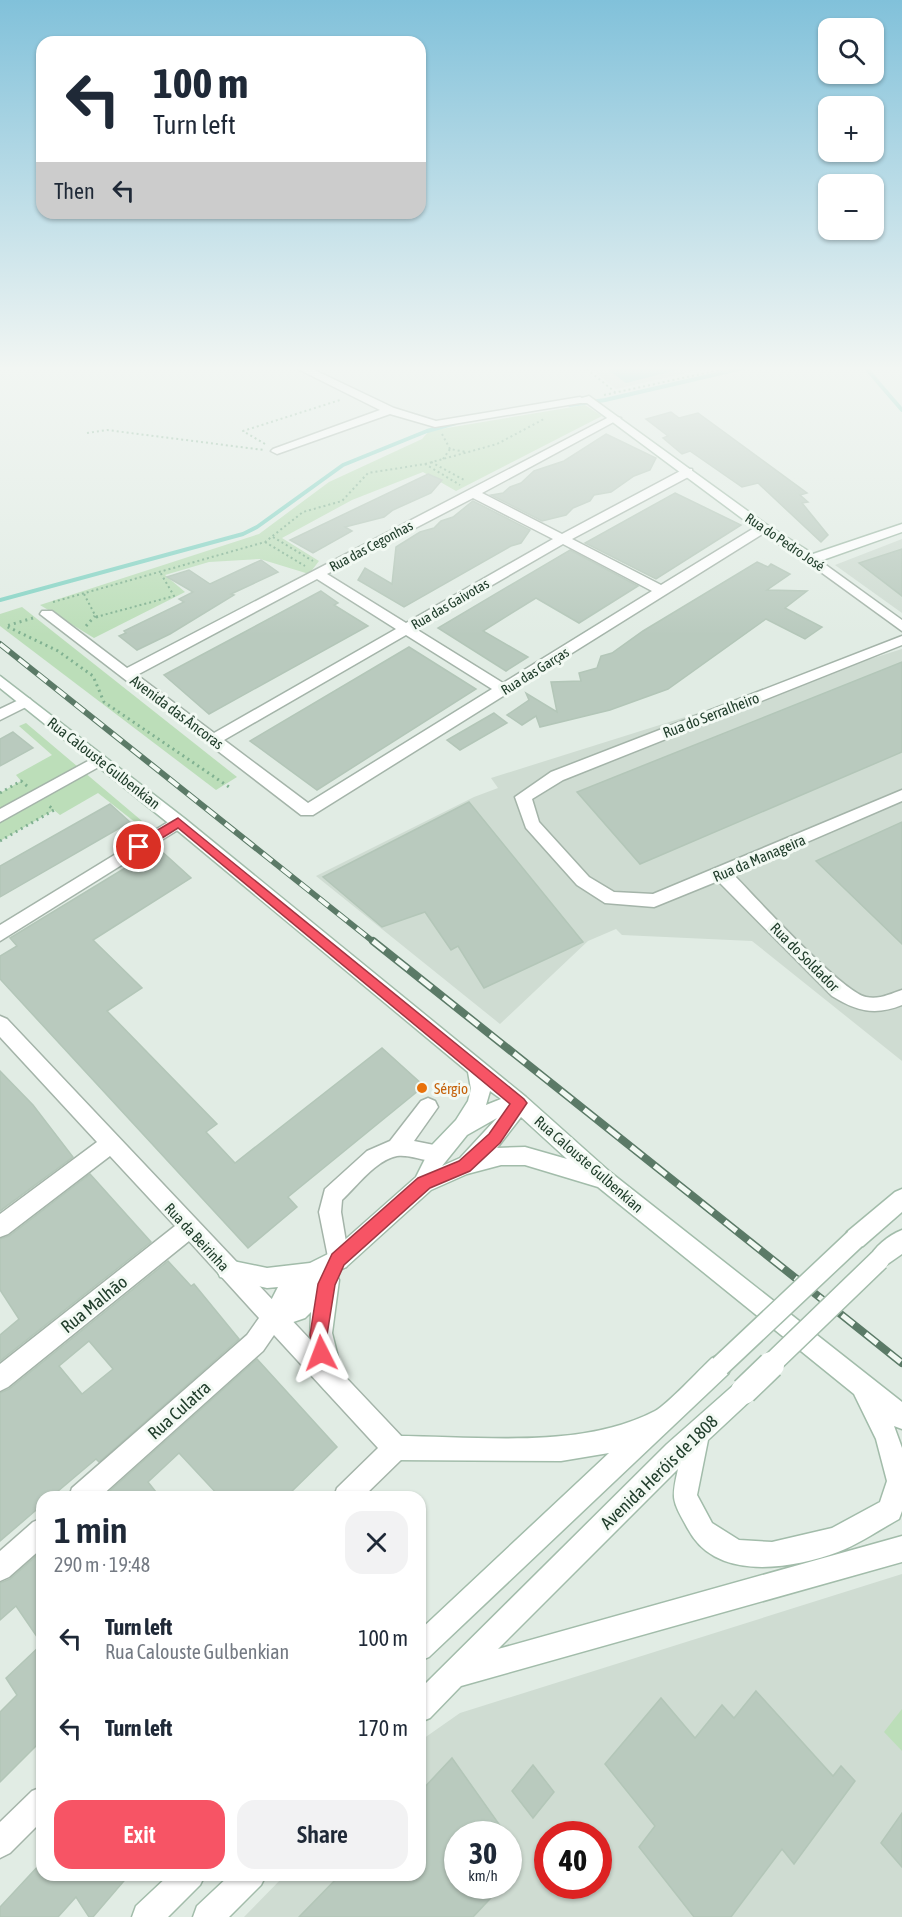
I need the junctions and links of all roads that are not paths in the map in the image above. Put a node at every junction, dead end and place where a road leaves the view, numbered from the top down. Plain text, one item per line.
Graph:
1 (544, 455) edge
2 (666, 455) edge
3 (688, 472) junction
4 (477, 491) junction
5 (763, 528) junction
6 (902, 528) edge
7 (563, 539) junction
8 (812, 560) junction
9 (319, 571) junction
10 (664, 592) junction
11 (47, 614) road end
12 (902, 627) edge
13 (406, 629) junction
14 (902, 640) edge
15 (127, 674) junction
16 (0, 681) edge
17 (504, 690) junction
18 (26, 702) junction
19 (0, 715) edge
20 (214, 739) junction
21 (99, 760) junction
22 (902, 795) edge
23 (307, 811) joint
24 (0, 816) edge
25 (178, 822) junction
26 (722, 874) junction
27 (611, 898) joint
28 (0, 934) edge
29 (902, 997) edge
30 (0, 1024) edge
31 (476, 1068) junction
32 (519, 1103) junction
33 (428, 1107) dead end
34 (464, 1123) junction
35 (111, 1144) junction
36 (397, 1147) junction
37 (437, 1153) junction
38 (464, 1166) junction
39 (603, 1179) junction
40 (424, 1183) junction
41 (902, 1199) edge
42 (0, 1227) edge
43 (189, 1228) junction
44 (902, 1240) edge
45 (338, 1260) junction
46 (228, 1270) junction
47 (319, 1279) junction
48 (273, 1318) junction
49 (0, 1379) edge
50 (332, 1381) junction
51 (862, 1384) junction
52 (665, 1417) junction
53 (902, 1418) edge
54 (697, 1434) junction
55 (395, 1448) junction
56 (88, 1491) edge
57 (352, 1491) edge
58 (896, 1506) edge
59 (36, 1536) edge
60 (902, 1549) edge
61 (0, 1568) edge
62 (426, 1642) edge
63 (453, 1675) junction
64 (426, 1702) edge
65 (36, 1807) edge
66 (0, 1844) edge
67 (184, 1881) edge
68 (245, 1881) edge
69 (147, 1917) edge
70 (208, 1917) edge

1 - 4 street, Rua das Cegonhas
2 - 3 street, Rua do Pedro José
3 - 5 street, Rua do Pedro José
3 - 7 street, Rua das Gaivotas
4 - 7 street
4 - 9 street, Rua das Cegonhas
5 - 8 street, Rua do Pedro José
5 - 10 street, Rua das Garças
6 - 8 street
7 - 10 street
7 - 13 street, Rua das Gaivotas
8 - 12 street, Rua do Pedro José
9 - 13 street
9 - 15 street, Rua das Cegonhas
10 - 17 street, Rua das Garças
11 - 15 street, Avenida das Âncoras
13 - 17 street
13 - 20 street, Rua das Gaivotas
14 - 27 street, Rua do Serralheiro
15 - 20 street, Avenida das Âncoras
16 - 18 street, Rua Calouste Gulbenkian
17 - 23 street, Rua das Garças
18 - 19 street
18 - 21 street, Rua Calouste Gulbenkian
20 - 23 street, Avenida das Âncoras
21 - 24 street
21 - 25 street, Rua Calouste Gulbenkian
22 - 26 street, Rua da Manageira
25 - 28 street
25 - 31 street, Rua Calouste Gulbenkian
26 - 27 street, Rua da Manageira
26 - 29 street, Rua do Soldador
30 - 35 street, Rua da Beirinha
31 - 32 street, Rua Calouste Gulbenkian
31 - 34 street
32 - 34 street
32 - 38 street
32 - 39 street, Rua Calouste Gulbenkian
33 - 36 street
34 - 37 street
35 - 42 street
35 - 43 street, Rua da Beirinha
36 - 37 street
36 - 45 street
37 - 40 street
38 - 39 street
38 - 40 street
39 - 51 street, Rua Calouste Gulbenkian
40 - 45 street
41 - 52 street, bridge
43 - 46 street, Rua da Beirinha
43 - 49 street, Rua Malhão
44 - 54 street, Avenida Heróis de 1808, bridge
45 - 47 street
46 - 47 street
46 - 48 street, Rua da Beirinha
47 - 48 street
47 - 50 street
48 - 50 street, Rua da Beirinha
48 - 56 street, Rua Culatra
50 - 55 street, Rua da Beirinha
51 - 53 street, Rua Calouste Gulbenkian
51 - 58 street
52 - 55 street
52 - 62 street
54 - 58 street
54 - 63 street, Avenida Heróis de 1808
55 - 57 street
59 - 61 street
60 - 63 street
63 - 64 street, Avenida Heróis de 1808
65 - 66 street
67 - 69 street
68 - 70 street

